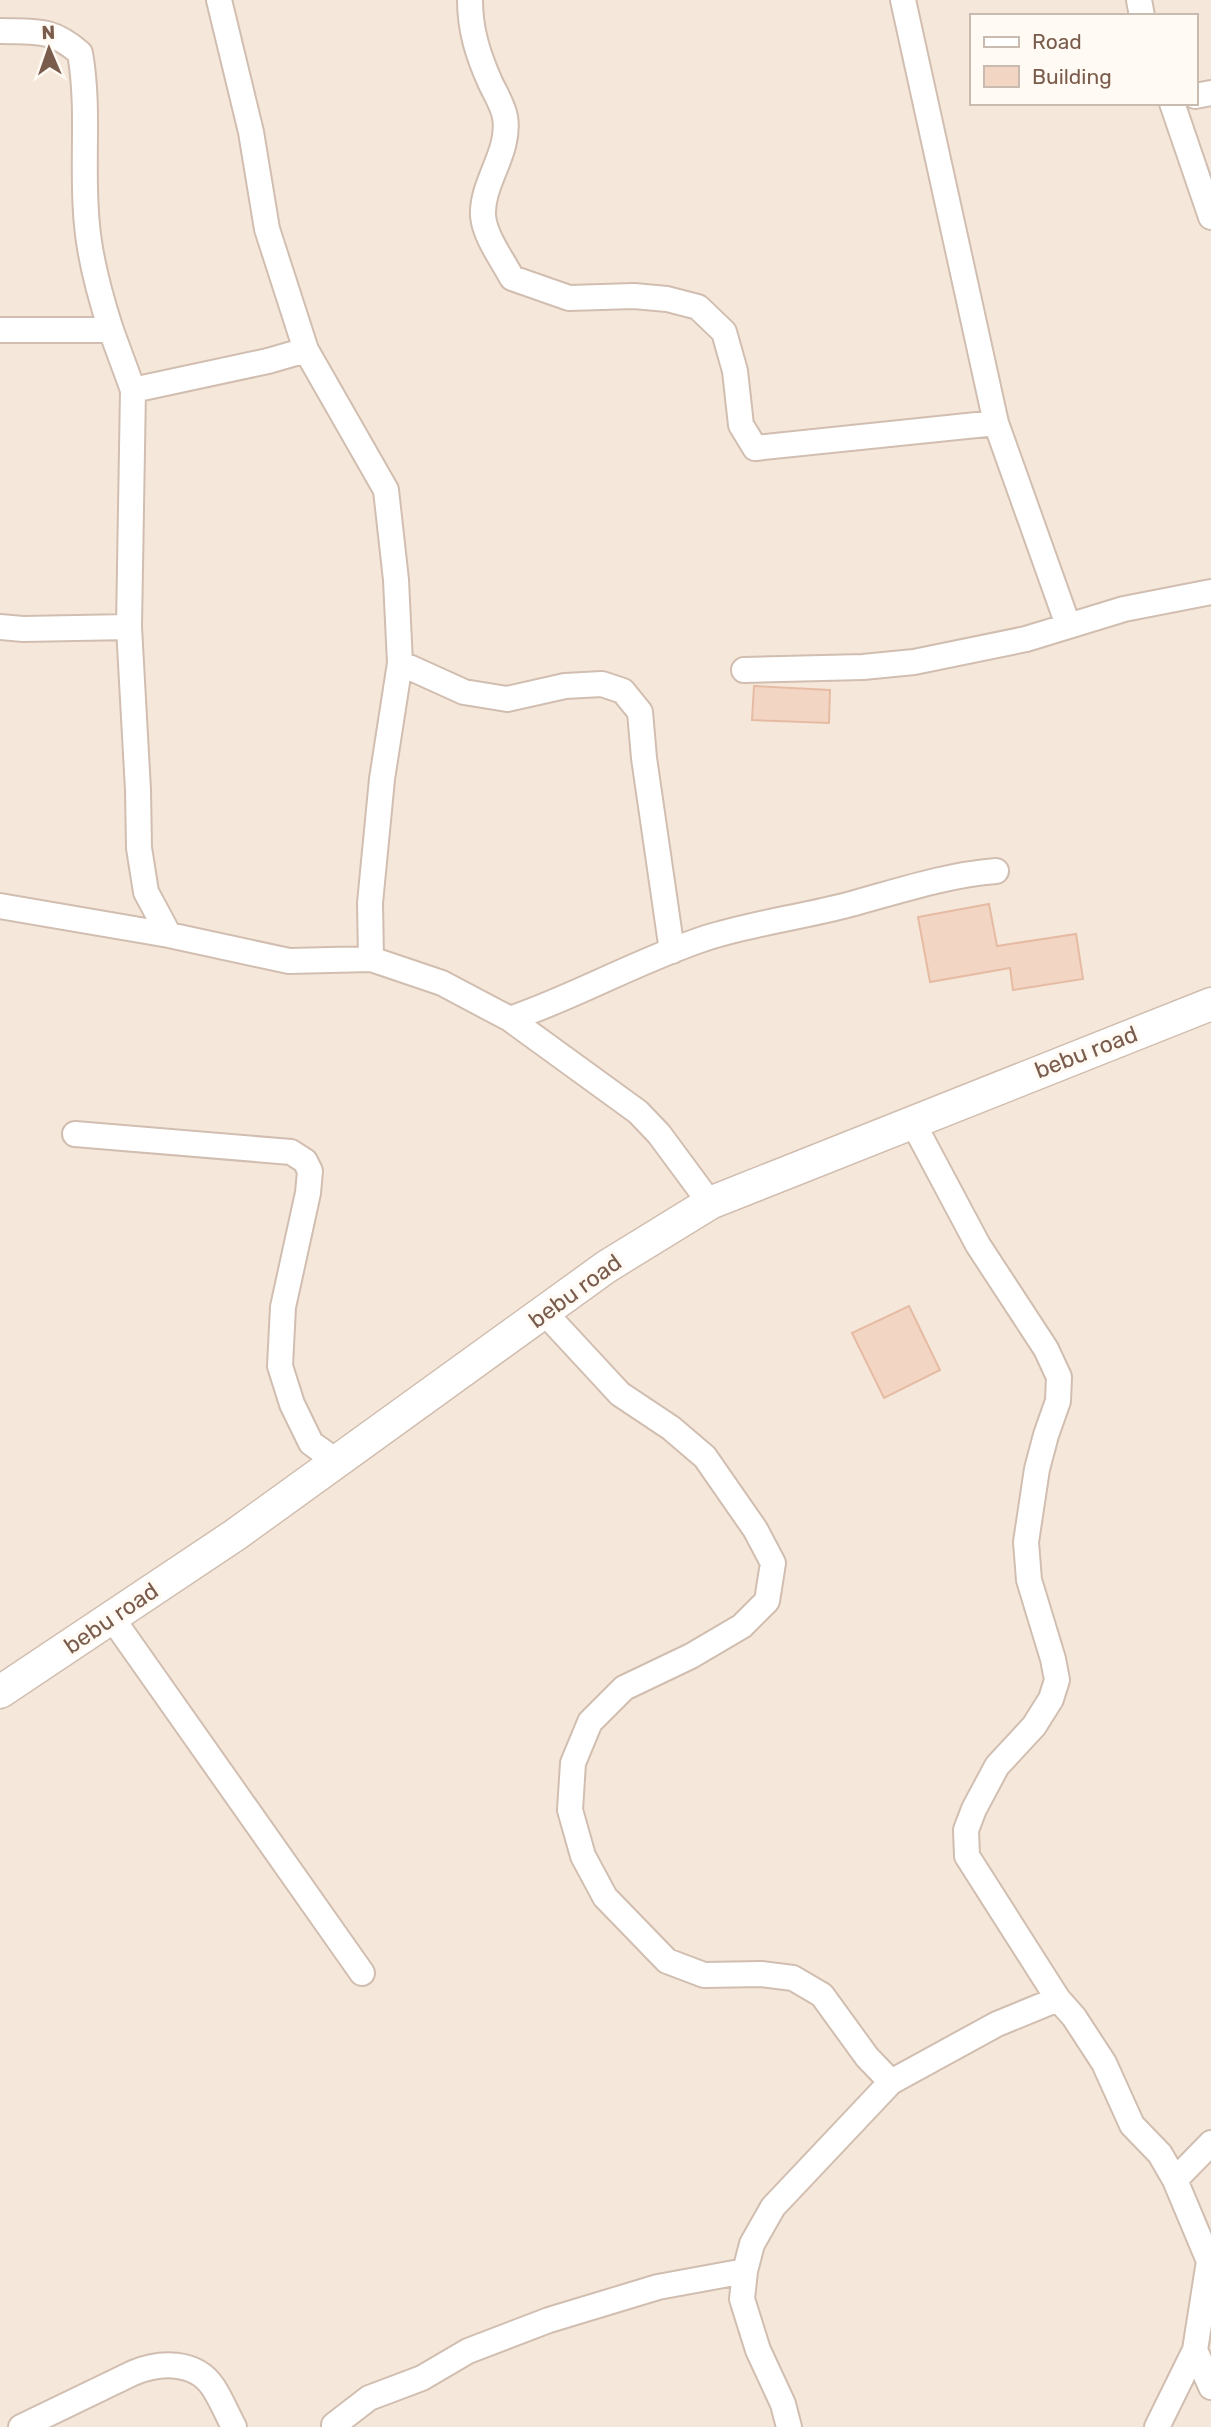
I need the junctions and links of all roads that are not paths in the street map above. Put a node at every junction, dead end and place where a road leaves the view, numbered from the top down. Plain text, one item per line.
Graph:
1 (219, 0) edge
2 (470, 0) edge
3 (903, 0) edge
4 (0, 31) edge
5 (1172, 105) edge
6 (1211, 217) edge
7 (0, 330) edge
8 (111, 330) junction
9 (306, 350) junction
10 (132, 390) junction
11 (996, 423) junction
12 (1211, 592) edge
13 (1068, 625) junction
14 (0, 627) edge
15 (129, 627) junction
16 (400, 663) junction
17 (744, 670) dead end
18 (996, 871) dead end
19 (0, 906) edge
20 (169, 935) junction
21 (672, 951) junction
22 (371, 959) junction
23 (1211, 1004) edge
24 (510, 1019) junction
25 (912, 1121) junction
26 (75, 1134) dead end
27 (710, 1203) junction
28 (545, 1313) junction
29 (336, 1461) junction
30 (112, 1618) junction
31 (0, 1692) edge
32 (362, 1973) dead end
33 (1058, 1999) junction
34 (891, 2082) junction
35 (1211, 2143) edge
36 (1175, 2180) junction
37 (745, 2270) junction
38 (1195, 2350) junction
39 (1211, 2387) edge
40 (334, 2426) edge
41 (21, 2427) edge
42 (234, 2427) edge
43 (789, 2427) edge
44 (1157, 2427) edge

1 - 9 street
2 - 11 street
3 - 11 street
4 - 8 street
5 - 6 street
7 - 8 street
8 - 10 street
9 - 10 street
9 - 16 street
10 - 15 street
11 - 13 street
12 - 13 street
13 - 17 street
14 - 15 street
15 - 20 street
16 - 21 street
16 - 22 street
18 - 21 street
19 - 20 street
20 - 22 street
21 - 24 street
22 - 24 street
23 - 25 street, bebu road
24 - 27 street
25 - 27 street, bebu road
25 - 33 street
26 - 29 street
27 - 28 street, bebu road
28 - 29 street, bebu road
28 - 34 street
29 - 30 street, bebu road
30 - 31 street, bebu road
30 - 32 street
33 - 34 street
33 - 36 street
34 - 37 street
35 - 36 street
36 - 38 street
37 - 40 street
37 - 43 street
38 - 39 street
38 - 44 street
41 - 42 street

